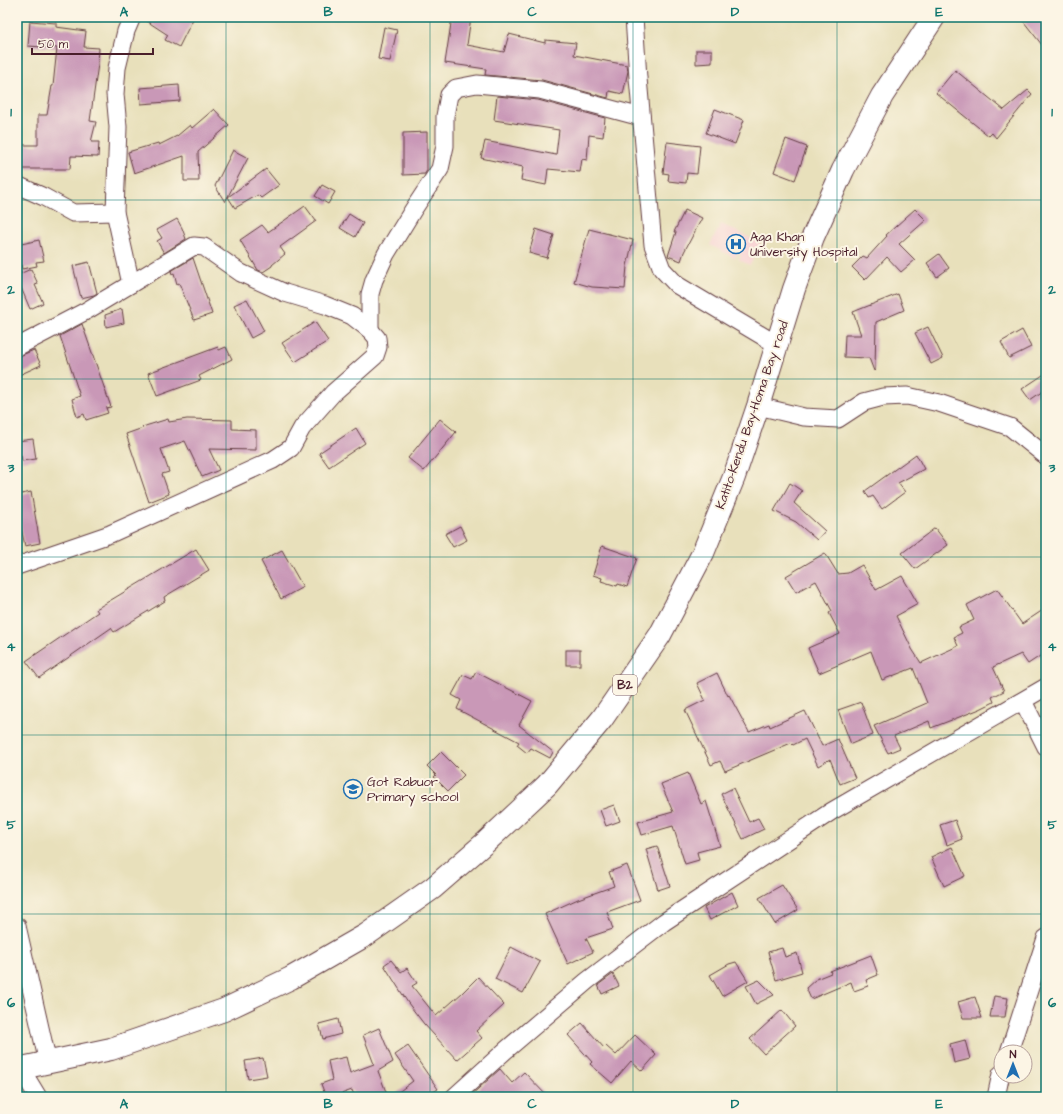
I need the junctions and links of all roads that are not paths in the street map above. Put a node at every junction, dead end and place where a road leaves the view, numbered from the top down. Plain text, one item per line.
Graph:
1 (132, 17) edge
2 (634, 17) edge
3 (934, 17) edge
4 (641, 117) junction
5 (17, 184) edge
6 (115, 212) junction
7 (131, 284) junction
8 (370, 330) junction
9 (776, 344) junction
10 (17, 347) edge
11 (758, 406) junction
12 (1046, 456) edge
13 (17, 566) edge
14 (1046, 687) edge
15 (1023, 701) junction
16 (1046, 747) edge
17 (17, 926) edge
18 (1046, 938) edge
19 (1012, 1044) edge
20 (48, 1063) junction
21 (19, 1069) edge
22 (999, 1084) edge
23 (38, 1097) edge
24 (454, 1097) edge
25 (996, 1097) edge

1 - 6 street
2 - 4 street
3 - 9 highway, Katito-Kendu Bay-Homa Bay road / B2
4 - 8 street
4 - 9 street
5 - 6 street
6 - 7 street
7 - 8 street
7 - 10 street
8 - 13 street
9 - 11 highway, Katito-Kendu Bay-Homa Bay road / B2
11 - 12 street
11 - 20 highway, Katito-Kendu Bay-Homa Bay road / B2
14 - 15 street
15 - 16 street
15 - 24 street
17 - 20 street
18 - 19 street
20 - 21 highway, Katito-Kendu Bay-Homa Bay road / B2
21 - 23 street
22 - 25 street

